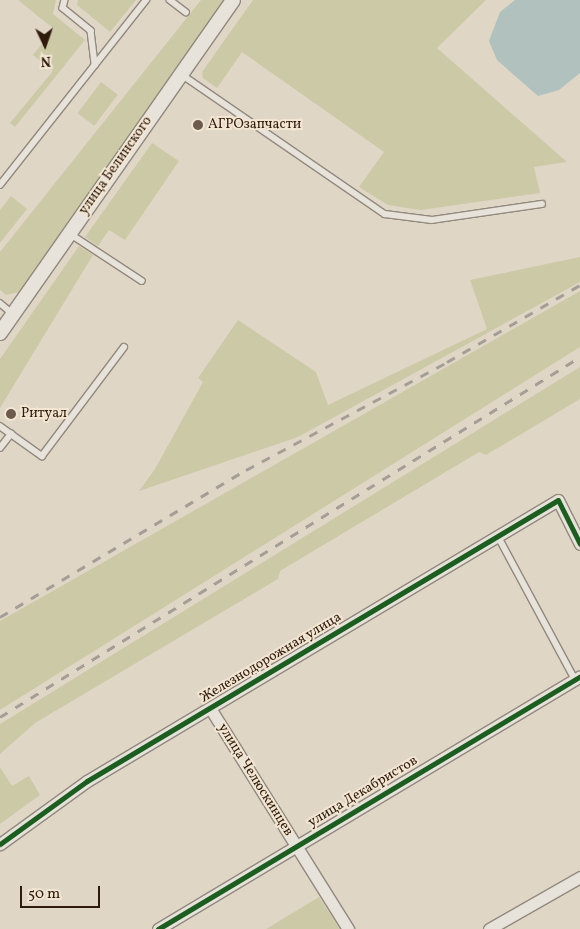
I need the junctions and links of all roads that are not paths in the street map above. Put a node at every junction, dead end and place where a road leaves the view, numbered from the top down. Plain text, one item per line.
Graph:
1 (64, 0) edge
2 (146, 0) edge
3 (170, 0) edge
4 (233, 0) edge
5 (186, 12) dead end
6 (95, 65) junction
7 (181, 74) junction
8 (0, 184) edge
9 (542, 204) dead end
10 (69, 233) junction
11 (142, 281) dead end
12 (0, 303) edge
13 (13, 314) junction
14 (0, 333) edge
15 (124, 348) dead end
16 (0, 426) edge
17 (11, 434) junction
18 (0, 448) edge
19 (498, 536) junction
20 (580, 544) edge
21 (578, 678) edge
22 (210, 708) junction
23 (0, 844) edge
24 (296, 845) junction
25 (580, 877) edge
26 (158, 929) edge
27 (348, 929) edge
28 (489, 929) edge

1 - 6 lane
2 - 6 lane
3 - 5 lane
4 - 7 street, улица Белинского
6 - 8 lane
7 - 9 lane
7 - 10 street, улица Белинского
10 - 11 lane
10 - 13 street, улица Белинского
12 - 13 lane
13 - 14 street, улица Белинского
15 - 17 lane
16 - 17 lane
17 - 18 lane
19 - 20 street, Железнодорожная улица
19 - 21 lane
19 - 22 street, Железнодорожная улица
21 - 24 street, улица Декабристов
22 - 23 street, Железнодорожная улица
22 - 24 street, улица Челюскинцев
24 - 26 street, улица Декабристов
24 - 27 street, улица Челюскинцев
25 - 28 street

